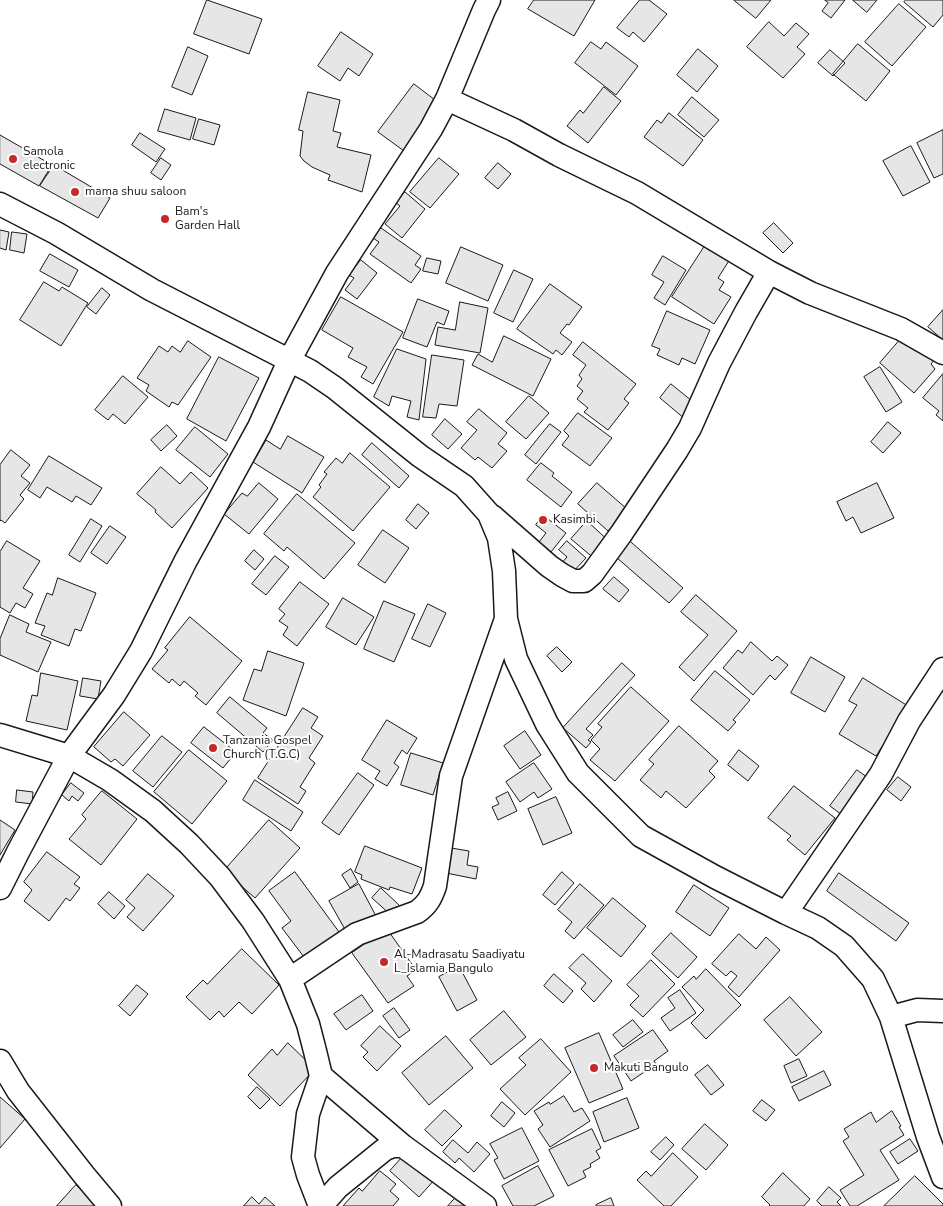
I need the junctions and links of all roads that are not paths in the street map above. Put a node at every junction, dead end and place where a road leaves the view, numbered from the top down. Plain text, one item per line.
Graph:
1 (489, 0) edge
2 (447, 99) junction
3 (0, 204) edge
4 (769, 272) junction
5 (943, 353) edge
6 (289, 361) junction
7 (489, 514) junction
8 (506, 619) junction
9 (943, 669) edge
10 (0, 735) edge
11 (69, 756) junction
12 (0, 888) edge
13 (786, 913) junction
14 (290, 979) junction
15 (943, 1011) edge
16 (890, 1017) junction
17 (0, 1061) edge
18 (320, 1076) junction
19 (403, 1146) junction
20 (943, 1176) edge
21 (110, 1206) edge
22 (320, 1206) edge
23 (485, 1206) edge

1 - 2 street
2 - 4 street
2 - 6 street
3 - 6 street
4 - 5 street
4 - 7 street
6 - 7 street
6 - 11 street
7 - 8 street
8 - 13 street
8 - 14 street
9 - 13 street
10 - 11 street
11 - 12 street
11 - 14 street
13 - 16 street
14 - 18 street
15 - 16 street
16 - 20 street
17 - 21 street
18 - 19 street
18 - 22 street
19 - 22 street
19 - 23 street

